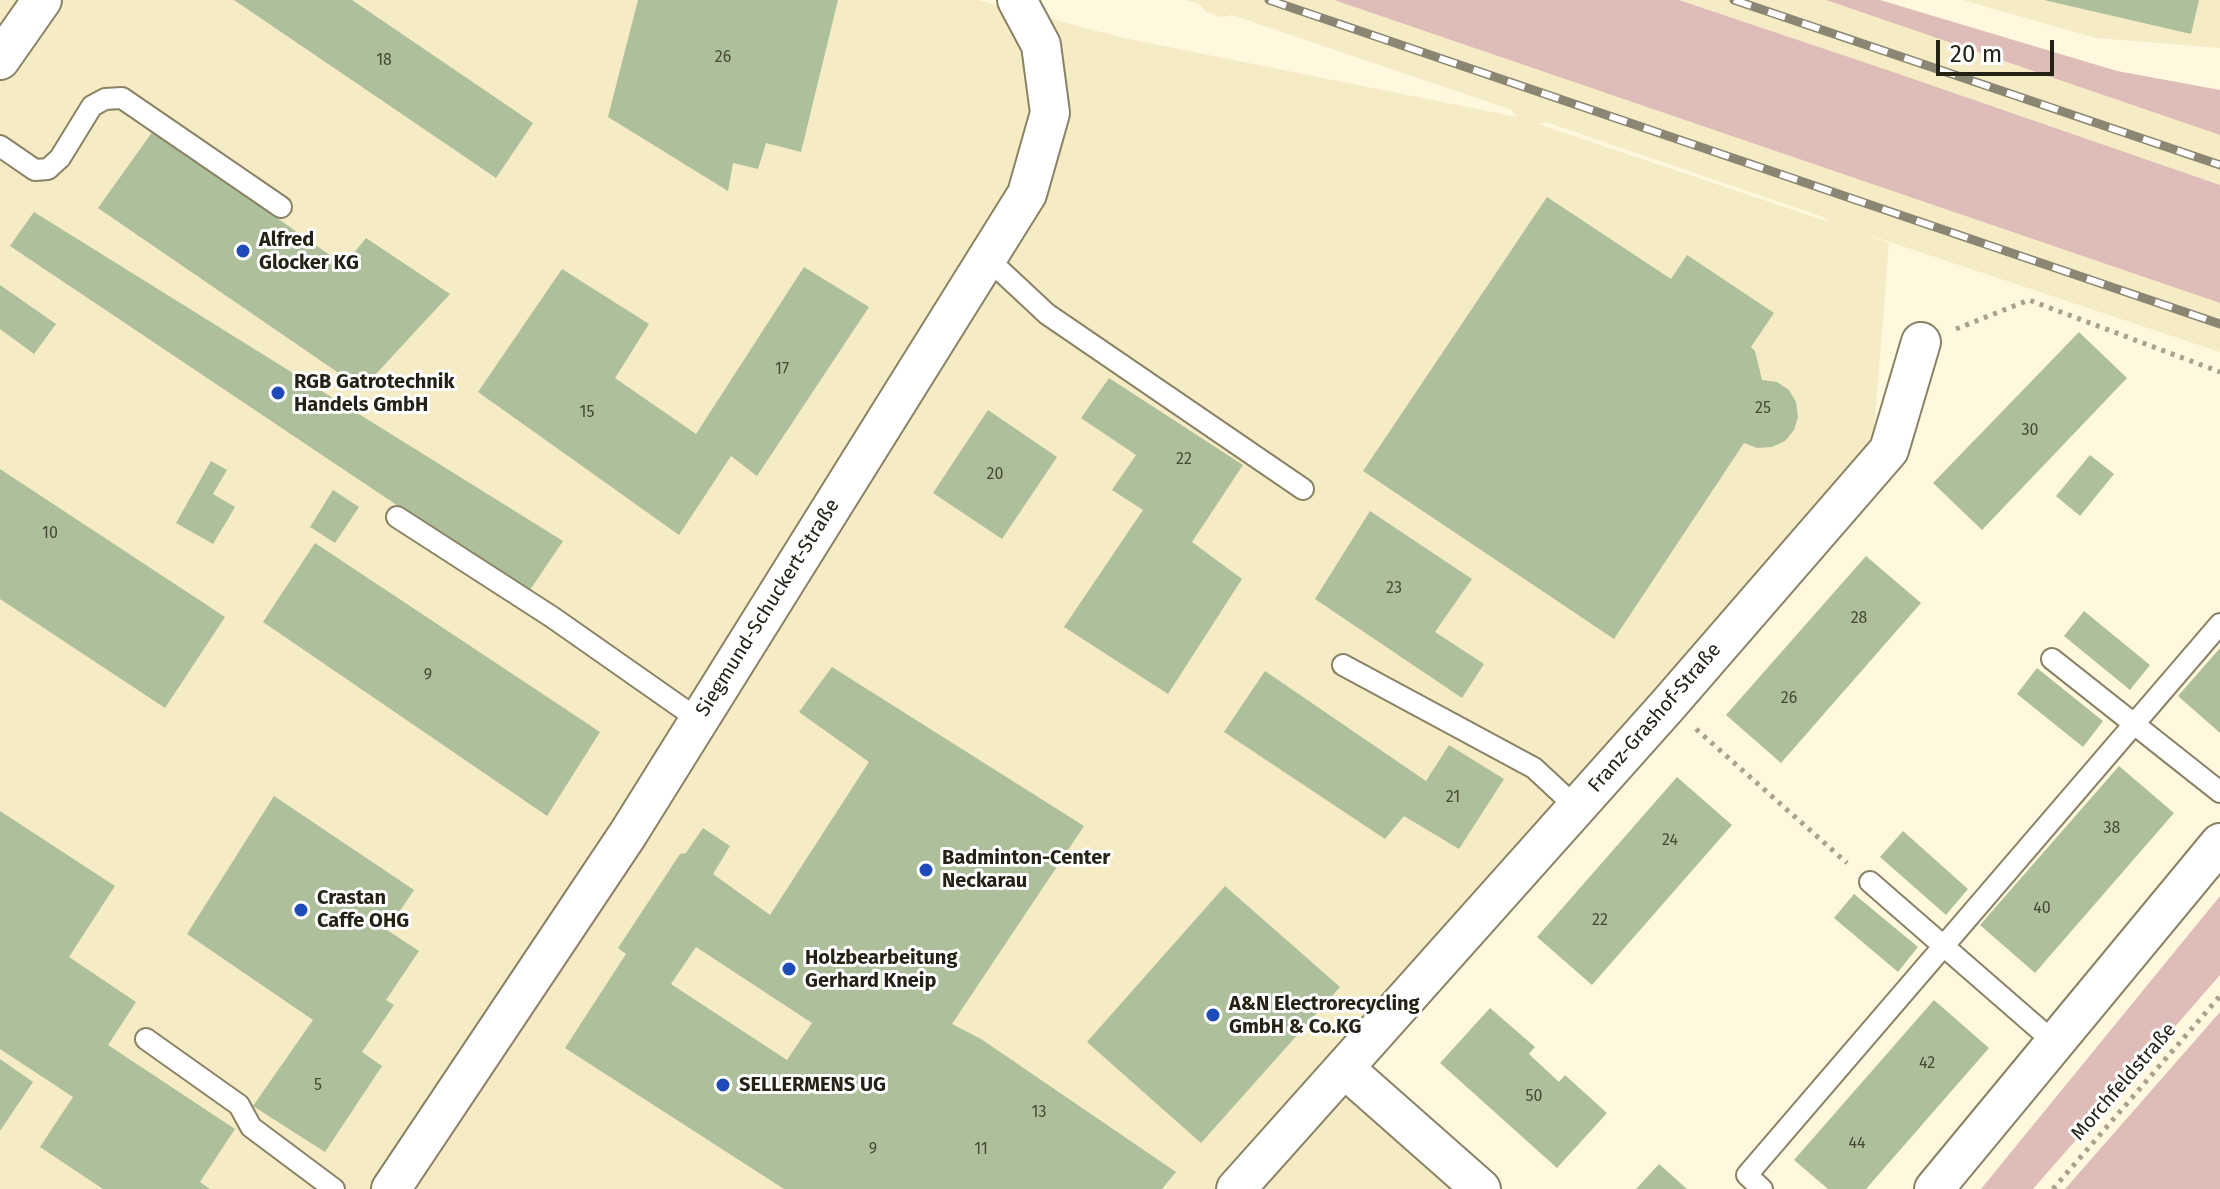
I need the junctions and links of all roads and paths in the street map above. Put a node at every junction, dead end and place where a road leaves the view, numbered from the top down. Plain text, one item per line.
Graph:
1 (42, 0) edge
2 (1017, 0) edge
3 (0, 60) edge
4 (0, 146) edge
5 (281, 207) dead end
6 (987, 258) junction
7 (1921, 342) joint
8 (2220, 372) edge
9 (1303, 489) dead end
10 (397, 517) dead end
11 (2220, 624) edge
12 (2052, 659) dead end
13 (1343, 665) dead end
14 (1668, 705) junction
15 (699, 720) junction
16 (2133, 723) junction
17 (2220, 792) edge
18 (1576, 807) junction
19 (1823, 842) dead end
20 (2220, 843) edge
21 (1870, 882) dead end
22 (1944, 946) junction
23 (2220, 996) edge
24 (146, 1039) dead end
25 (2055, 1043) junction
26 (1344, 1068) junction
27 (1747, 1184) edge
28 (334, 1189) edge
29 (391, 1189) edge
30 (1236, 1189) edge
31 (1481, 1189) edge
32 (1934, 1189) edge
33 (2053, 1189) edge

1 - 3 street
2 - 6 street, Siegmund-Schuckert-Straße
4 - 5 lane
6 - 9 lane
6 - 15 street, Siegmund-Schuckert-Straße
7 - 8 path
7 - 14 street, Franz-Grashof-Straße
10 - 15 lane
11 - 16 lane
12 - 16 lane
13 - 18 lane
14 - 18 street, Franz-Grashof-Straße
14 - 19 path
15 - 29 street, Siegmund-Schuckert-Straße
16 - 17 lane
16 - 22 lane
18 - 26 street, Franz-Grashof-Straße
20 - 25 street
21 - 22 lane
22 - 25 lane
22 - 27 lane
23 - 33 path, Morchfeldstraße
24 - 28 lane
25 - 32 street
26 - 30 street, Franz-Grashof-Straße
26 - 31 street

